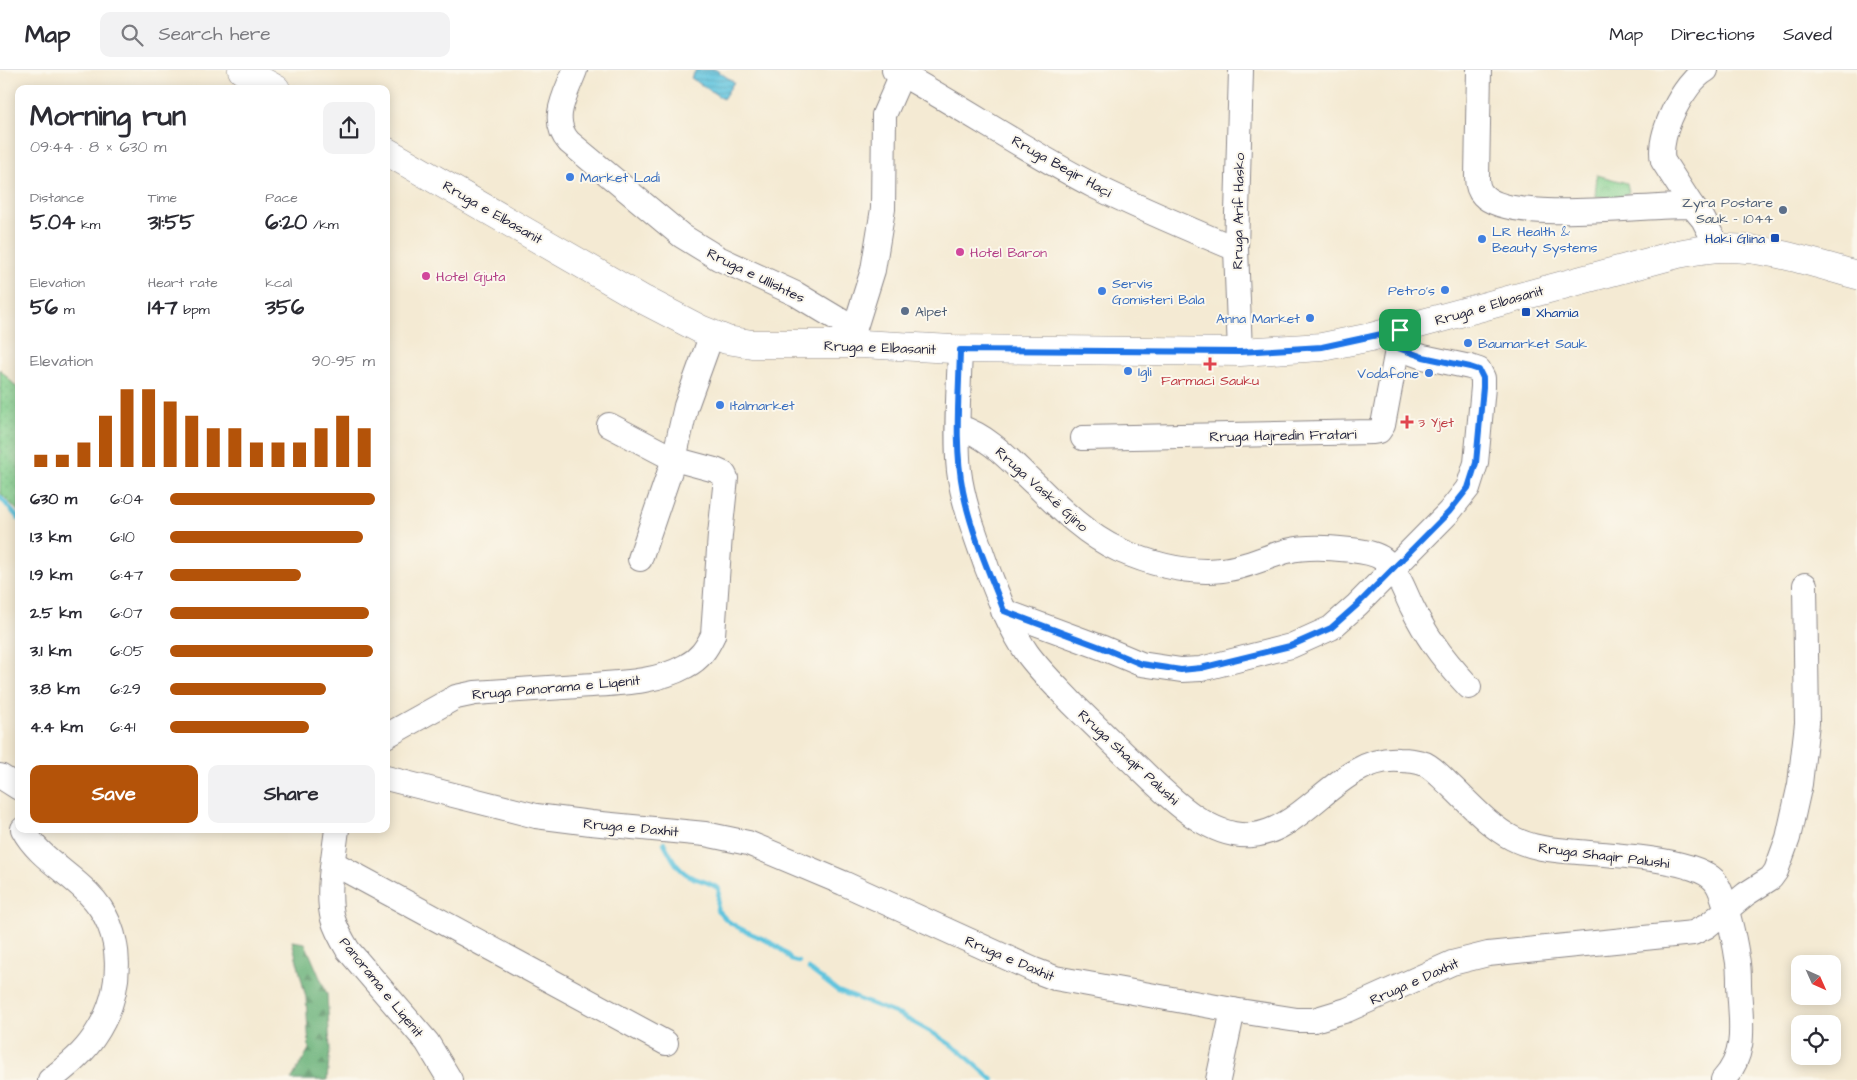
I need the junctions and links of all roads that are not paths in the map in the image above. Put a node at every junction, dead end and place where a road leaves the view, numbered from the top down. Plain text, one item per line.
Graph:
1 (242, 70) edge
2 (575, 70) edge
3 (1241, 70) edge
4 (1479, 70) edge
5 (1706, 70) edge
6 (898, 72) edge
7 (269, 85) edge
8 (390, 153) edge
9 (1692, 206) junction
10 (1718, 248) junction
11 (1236, 249) junction
12 (1857, 275) edge
13 (712, 334) junction
14 (857, 339) junction
15 (1399, 339) junction
16 (960, 350) junction
17 (1240, 352) junction
18 (609, 425) dead end
19 (959, 427) junction
20 (1083, 438) dead end
21 (674, 459) junction
22 (640, 559) dead end
23 (1393, 569) junction
24 (1805, 586) dead end
25 (1004, 611) junction
26 (1469, 687) dead end
27 (390, 734) edge
28 (0, 776) edge
29 (390, 779) edge
30 (15, 785) edge
31 (26, 833) edge
32 (337, 833) edge
33 (333, 862) junction
34 (1726, 911) junction
35 (1234, 1010) junction
36 (666, 1043) dead end
37 (1734, 1074) edge
38 (50, 1080) edge
39 (450, 1080) edge
40 (1218, 1080) edge

1 - 7 main road
2 - 14 street, Rruga e Ullishtes
3 - 11 street, Rruga Arif Hasko
4 - 9 street
5 - 9 street
6 - 11 street, Rruga Beqir Haçi
6 - 14 street
8 - 13 main road, Rruga e Elbasanit
9 - 10 street
10 - 12 main road, Rruga e Elbasanit
10 - 15 main road, Rruga e Elbasanit
11 - 17 street, Rruga Arif Hasko
13 - 14 main road, Rruga e Elbasanit
13 - 21 street
14 - 16 main road, Rruga e Elbasanit
15 - 17 main road, Rruga e Elbasanit
15 - 20 street, Rruga Hajredin Fratari
15 - 23 street
16 - 17 main road, Rruga e Elbasanit
16 - 19 street, Rruga Shaqir Palushi
18 - 21 street, Rruga Panorama e Liqenit
19 - 23 street, Rruga Vaskë Gjino
19 - 25 street, Rruga Shaqir Palushi
21 - 22 street
21 - 27 street, Rruga Panorama e Liqenit
23 - 25 street
23 - 26 street, Rruga Vaskë Gjino
24 - 34 street, Rruga e Daxhit
25 - 34 street, Rruga Shaqir Palushi
28 - 30 street
29 - 35 street, Rruga e Daxhit
31 - 38 street
32 - 33 street, Panorama e Liqenit
33 - 36 street
33 - 39 street, Panorama e Liqenit
34 - 35 street, Rruga e Daxhit
34 - 37 street, Rruga Shaqir Palushi
35 - 40 street

